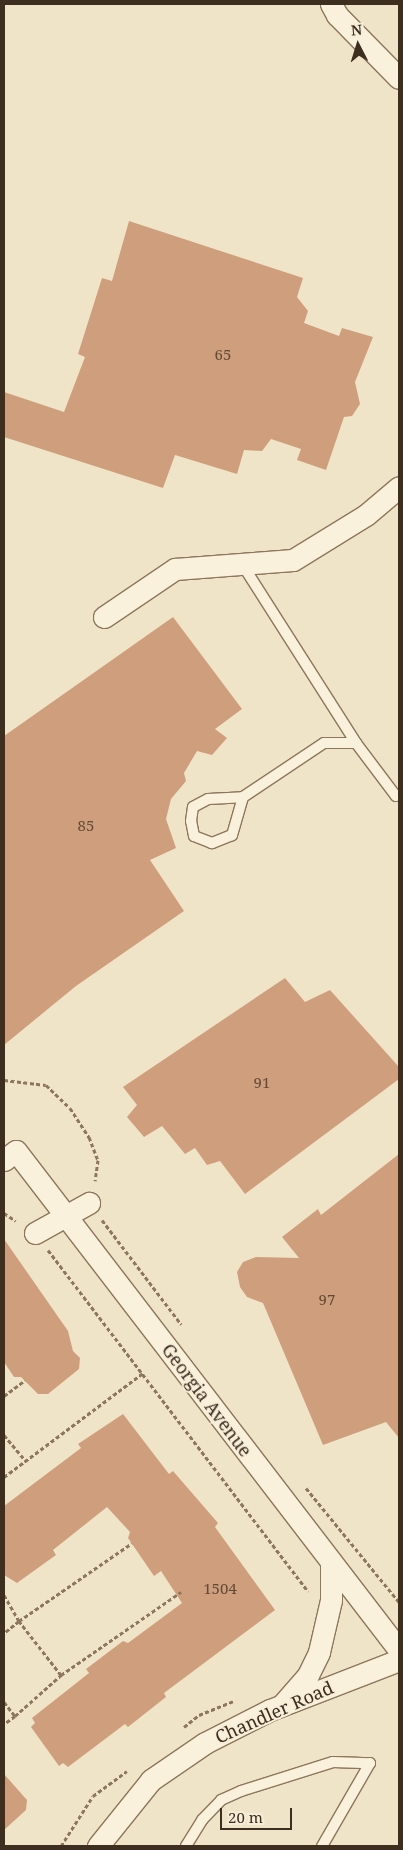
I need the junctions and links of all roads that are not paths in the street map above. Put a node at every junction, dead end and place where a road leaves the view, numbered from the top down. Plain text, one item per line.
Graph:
1 (331, 4) edge
2 (399, 78) edge
3 (399, 487) edge
4 (242, 564) junction
5 (104, 617) dead end
6 (356, 743) junction
7 (399, 795) edge
8 (242, 797) junction
9 (10, 1155) edge
10 (89, 1203) road end
11 (66, 1216) junction
12 (34, 1234) road end
13 (331, 1562) junction
14 (399, 1650) edge
15 (399, 1660) edge
16 (282, 1705) junction
17 (98, 1846) edge
18 (186, 1846) edge
19 (322, 1846) edge

1 - 2 street
3 - 4 street
4 - 5 street
4 - 6 lane
6 - 7 lane
6 - 8 lane
8 - 8 lane
9 - 11 street, Georgia Avenue
10 - 11 street
11 - 12 street
11 - 13 street, Georgia Avenue
13 - 14 street, Georgia Avenue
13 - 16 street
15 - 16 street, Chandler Road
16 - 17 street, Chandler Road
18 - 19 lane

